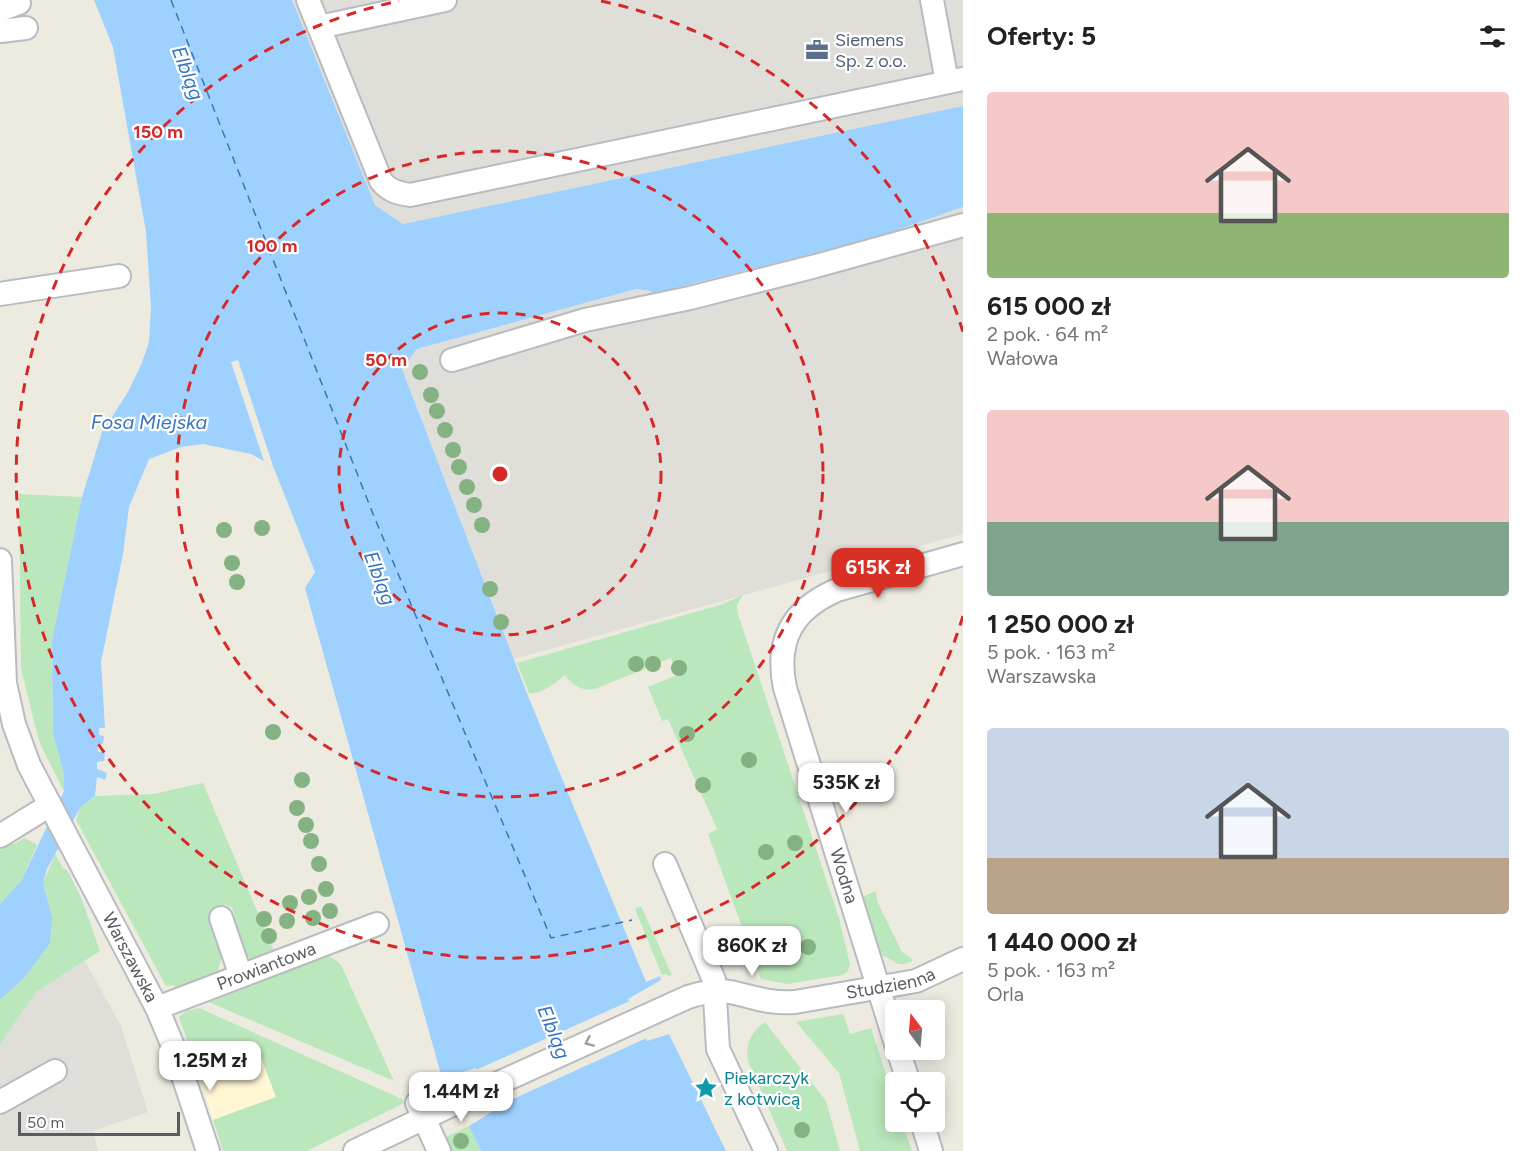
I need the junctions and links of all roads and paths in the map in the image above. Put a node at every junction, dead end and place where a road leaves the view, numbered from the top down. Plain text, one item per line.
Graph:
1 (308, 0) edge
2 (445, 0) edge
3 (932, 0) edge
4 (319, 27) junction
5 (26, 28) dead end
6 (0, 31) edge
7 (955, 80) edge
8 (963, 225) edge
9 (119, 276) dead end
10 (0, 294) edge
11 (452, 360) dead end
12 (963, 554) edge
13 (0, 560) edge
14 (3, 683) edge
15 (50, 805) junction
16 (0, 836) edge
17 (664, 864) dead end
18 (221, 918) dead end
19 (377, 924) dead end
20 (963, 959) edge
21 (241, 976) junction
22 (877, 989) junction
23 (716, 992) junction
24 (157, 1008) junction
25 (885, 1012) edge
26 (55, 1071) dead end
27 (0, 1102) edge
28 (420, 1111) junction
29 (925, 1132) edge
30 (208, 1151) edge
31 (355, 1151) edge
32 (439, 1151) edge
33 (766, 1151) edge
34 (932, 1151) edge

1 - 4 street
2 - 4 street
3 - 7 street
4 - 7 street
5 - 6 street
8 - 11 street
9 - 10 street
12 - 22 street, Wodna
13 - 14 street, Warszawska
14 - 15 street, Warszawska
15 - 16 street
15 - 24 street, Warszawska
17 - 23 street
18 - 21 street
19 - 21 street, Prowiantowa
20 - 22 street, Studzienna
21 - 24 street, Prowiantowa
22 - 23 street, Studzienna
22 - 25 street, Wodna
23 -> 28 street, Studzienna
23 - 33 street
24 - 30 street, Warszawska
26 - 27 street
28 - 31 street, Studzienna
28 - 32 street
29 - 34 street

